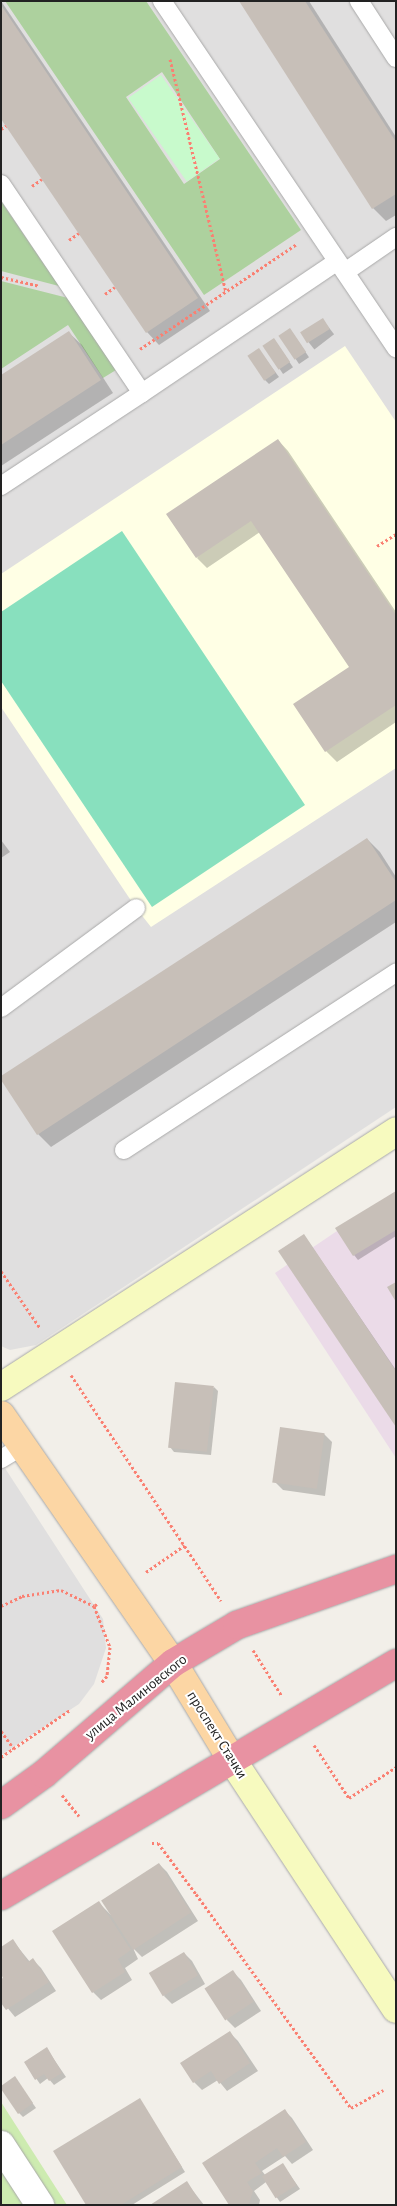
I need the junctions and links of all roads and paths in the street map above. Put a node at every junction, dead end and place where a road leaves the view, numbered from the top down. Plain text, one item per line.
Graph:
1 (359, 1) edge
2 (164, 2) edge
3 (168, 50) dead end
4 (396, 58) edge
5 (6, 126) dead end
6 (1, 129) edge
7 (1, 184) edge
8 (316, 231) junction
9 (396, 237) edge
10 (341, 267) junction
11 (226, 292) junction
12 (396, 348) edge
13 (121, 362) junction
14 (142, 393) junction
15 (1, 486) edge
16 (396, 534) edge
17 (377, 546) dead end
18 (136, 908) dead end
19 (396, 973) edge
20 (1, 1008) edge
21 (396, 1131) edge
22 (124, 1150) dead end
23 (1, 1271) edge
24 (56, 1352) junction
25 (1, 1387) edge
26 (1, 1415) edge
27 (12, 1452) edge
28 (185, 1545) junction
29 (396, 1569) edge
30 (122, 1588) junction
31 (1, 1606) edge
32 (94, 1606) junction
33 (237, 1625) junction
34 (173, 1663) junction
35 (396, 1663) edge
36 (95, 1690) dead end
37 (74, 1708) dead end
38 (297, 1721) junction
39 (1, 1731) edge
40 (14, 1749) junction
41 (1, 1757) edge
42 (232, 1760) junction
43 (396, 1768) edge
44 (44, 1774) junction
45 (1, 1805) edge
46 (98, 1838) junction
47 (150, 1842) dead end
48 (1, 1896) edge
49 (396, 2009) edge
50 (383, 2090) dead end
51 (1, 2145) edge
52 (40, 2205) edge

1 - 4 lane
2 - 8 lane
3 - 11 path
5 - 6 path
7 - 13 lane
8 - 10 lane
8 - 11 path
9 - 10 lane
10 - 12 lane
10 - 14 lane
11 - 13 path
13 - 14 lane
14 - 15 lane
16 - 17 path
18 - 20 lane
19 - 22 lane
21 - 24 street
23 - 24 path
24 - 25 street
24 - 28 path
26 - 27 main road, проспект Стачки
27 - 30 main road, проспект Стачки
28 - 30 path
28 - 33 path
29 - 33 highway, улица Малиновского
30 - 32 path
30 - 34 main road, проспект Стачки
31 - 32 path
32 - 36 path
33 - 34 highway, улица Малиновского
33 - 38 path
34 - 42 main road, проспект Стачки
34 - 44 highway, улица Малиновского
35 - 38 highway
37 - 40 path
38 - 42 highway
38 - 43 path
39 - 40 path
40 - 41 path
42 - 46 highway
42 - 49 street, проспект Стачки
44 - 45 highway, улица Малиновского
44 - 46 path
46 - 48 highway
47 - 50 path
51 - 52 street

